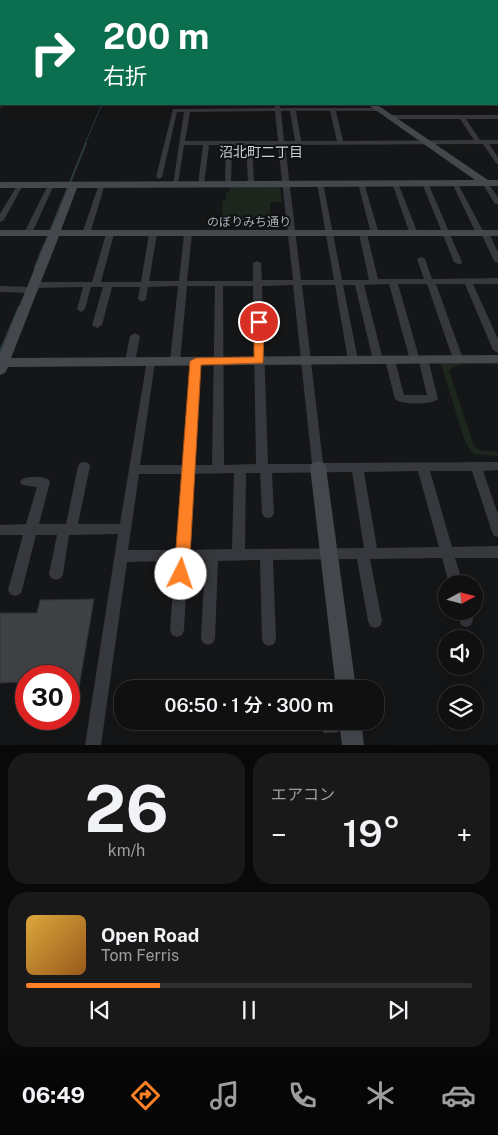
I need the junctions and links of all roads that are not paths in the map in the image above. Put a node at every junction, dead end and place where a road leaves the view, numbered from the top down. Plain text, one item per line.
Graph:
1 (373, 105) edge
2 (277, 107) edge
3 (380, 109) junction
4 (188, 110) junction
5 (293, 110) junction
6 (332, 110) junction
7 (392, 117) junction
8 (462, 117) junction
9 (498, 117) edge
10 (298, 142) junction
11 (340, 142) junction
12 (428, 142) junction
13 (478, 142) junction
14 (485, 142) junction
15 (498, 142) edge
16 (181, 143) junction
17 (206, 143) junction
18 (229, 143) junction
19 (249, 143) junction
20 (282, 143) junction
21 (498, 162) edge
22 (159, 177) dead end
23 (250, 183) junction
24 (286, 183) junction
25 (320, 183) junction
26 (361, 183) junction
27 (395, 183) junction
28 (425, 183) junction
29 (455, 183) junction
30 (485, 183) junction
31 (498, 183) edge
32 (74, 184) junction
33 (102, 184) junction
34 (176, 184) junction
35 (201, 184) junction
36 (228, 184) junction
37 (0, 185) edge
38 (20, 185) junction
39 (50, 185) junction
40 (498, 191) edge
41 (498, 202) edge
42 (0, 220) edge
43 (0, 233) edge
44 (28, 233) junction
45 (51, 233) junction
46 (447, 233) junction
47 (482, 233) junction
48 (498, 233) edge
49 (86, 234) junction
50 (110, 234) junction
51 (153, 234) junction
52 (188, 234) junction
53 (292, 234) junction
54 (329, 234) junction
55 (363, 234) junction
56 (375, 234) junction
57 (414, 234) junction
58 (421, 259) dead end
59 (498, 260) edge
60 (458, 262) dead end
61 (258, 263) dead end
62 (449, 271) dead end
63 (468, 281) junction
64 (374, 282) junction
65 (393, 282) junction
66 (430, 282) junction
67 (454, 282) junction
68 (498, 282) edge
69 (259, 283) junction
70 (297, 283) junction
71 (338, 283) junction
72 (359, 283) junction
73 (92, 284) junction
74 (108, 284) junction
75 (144, 284) junction
76 (219, 284) junction
77 (183, 285) junction
78 (29, 288) junction
79 (0, 289) edge
80 (142, 299) dead end
81 (81, 309) dead end
82 (97, 325) dead end
83 (135, 336) dead end
84 (498, 350) edge
85 (458, 359) junction
86 (498, 359) edge
87 (306, 360) junction
88 (353, 360) junction
89 (384, 360) junction
90 (419, 360) junction
91 (196, 361) junction
92 (217, 361) junction
93 (260, 361) junction
94 (130, 362) junction
95 (150, 362) junction
96 (175, 362) junction
97 (2, 367) edge
98 (84, 466) dead end
99 (476, 466) junction
100 (498, 466) edge
101 (318, 467) junction
102 (357, 467) junction
103 (423, 467) junction
104 (218, 468) junction
105 (240, 468) junction
106 (264, 468) junction
107 (188, 469) junction
108 (134, 470) junction
109 (26, 482) dead end
110 (268, 513) dead end
111 (125, 529) junction
112 (0, 530) edge
113 (32, 530) junction
114 (68, 530) junction
115 (498, 532) edge
116 (448, 552) junction
117 (498, 552) edge
118 (366, 553) junction
119 (329, 554) junction
120 (212, 555) junction
121 (238, 555) junction
122 (266, 555) junction
123 (121, 556) junction
124 (183, 556) junction
125 (56, 574) dead end
126 (454, 575) edge
127 (16, 590) dead end
128 (375, 621) dead end
129 (177, 630) dead end
130 (208, 638) dead end
131 (269, 639) dead end
132 (345, 680) edge
133 (351, 730) edge
134 (93, 745) edge
135 (353, 745) edge

1 - 3 street
2 - 4 street
2 - 5 street
2 - 20 street
3 - 6 street
3 - 7 street
4 - 16 street
4 - 22 street
5 - 6 street
5 - 10 street
6 - 11 street
7 - 8 street
7 - 12 street
8 - 9 street
8 - 13 street
10 - 11 street
10 - 20 street
11 - 12 street
12 - 13 street
12 - 30 street
13 - 14 street
14 - 15 street
14 - 21 street
16 - 17 street
16 - 34 street
17 - 18 street
17 - 35 street
18 - 19 street
18 - 36 street
19 - 20 street
19 - 23 street
20 - 24 street
23 - 24 street
23 - 36 street
24 - 25 street
24 - 53 street
25 - 26 street
25 - 54 street
26 - 27 street
26 - 56 street
27 - 28 street
27 - 57 street
28 - 29 street
28 - 46 street
29 - 30 street
29 - 47 street
30 - 31 street
30 - 40 street
30 - 41 street
32 - 33 street
32 - 39 street
32 - 45 street
33 - 34 street
33 - 49 street
34 - 35 street
35 - 36 street
37 - 38 street
38 - 39 street
38 - 42 street
39 - 44 street
43 - 44 street, のぼりみち通り
44 - 45 street, のぼりみち通り
45 - 49 street, のぼりみち通り
45 - 78 street
46 - 47 street, のぼりみち通り
46 - 57 street, のぼりみち通り
46 - 60 street
47 - 48 street, のぼりみち通り
47 - 59 street
49 - 50 street, のぼりみち通り
50 - 51 street, のぼりみち通り
50 - 73 street
51 - 52 street, のぼりみち通り
51 - 75 street
52 - 53 street, のぼりみち通り
52 - 77 street
53 - 54 street, のぼりみち通り
53 - 70 street
54 - 55 street, のぼりみち通り
54 - 71 street
55 - 56 street, のぼりみち通り
55 - 64 street
56 - 57 street, のぼりみち通り
58 - 66 street
61 - 69 street
62 - 67 street
63 - 67 street
63 - 68 street
63 - 84 street
64 - 65 street
64 - 72 street
65 - 66 street
65 - 90 street
66 - 67 street
66 - 85 street
69 - 70 street
69 - 76 street
69 - 93 street
70 - 71 street
70 - 87 street
71 - 72 street
71 - 88 street
72 - 89 street
73 - 74 street
73 - 78 street
73 - 81 street
74 - 75 street
74 - 82 street
75 - 77 street
75 - 80 street
76 - 77 street
76 - 92 street
77 - 96 street
78 - 79 street
78 - 97 street
83 - 94 street
85 - 86 street
85 - 90 street
87 - 88 street
87 - 93 street
87 - 101 street
88 - 89 street
89 - 90 street
89 - 90 street
91 - 92 street
91 - 96 street
91 - 107 street
92 - 93 street
92 - 104 street
93 - 106 street
94 - 95 street
94 - 97 street
95 - 96 street
95 - 108 street
98 - 114 street
99 - 100 street
99 - 103 street
99 - 115 street
101 - 102 street
101 - 106 street
101 - 119 street
102 - 103 street
102 - 118 street
103 - 116 street
104 - 105 street
104 - 107 street
105 - 106 street
105 - 121 street
106 - 110 street
107 - 108 street
107 - 124 street
108 - 111 street
109 - 113 street
111 - 114 street
111 - 123 street
112 - 113 street
113 - 114 street
113 - 127 street
114 - 125 street
116 - 117 street
116 - 118 street
116 - 126 street
118 - 119 street
118 - 128 street
119 - 122 street
119 - 132 street
120 - 121 street
120 - 124 street
120 - 130 street
121 - 122 street
122 - 131 street
123 - 124 street
123 - 134 street
124 - 129 street
133 - 135 street

